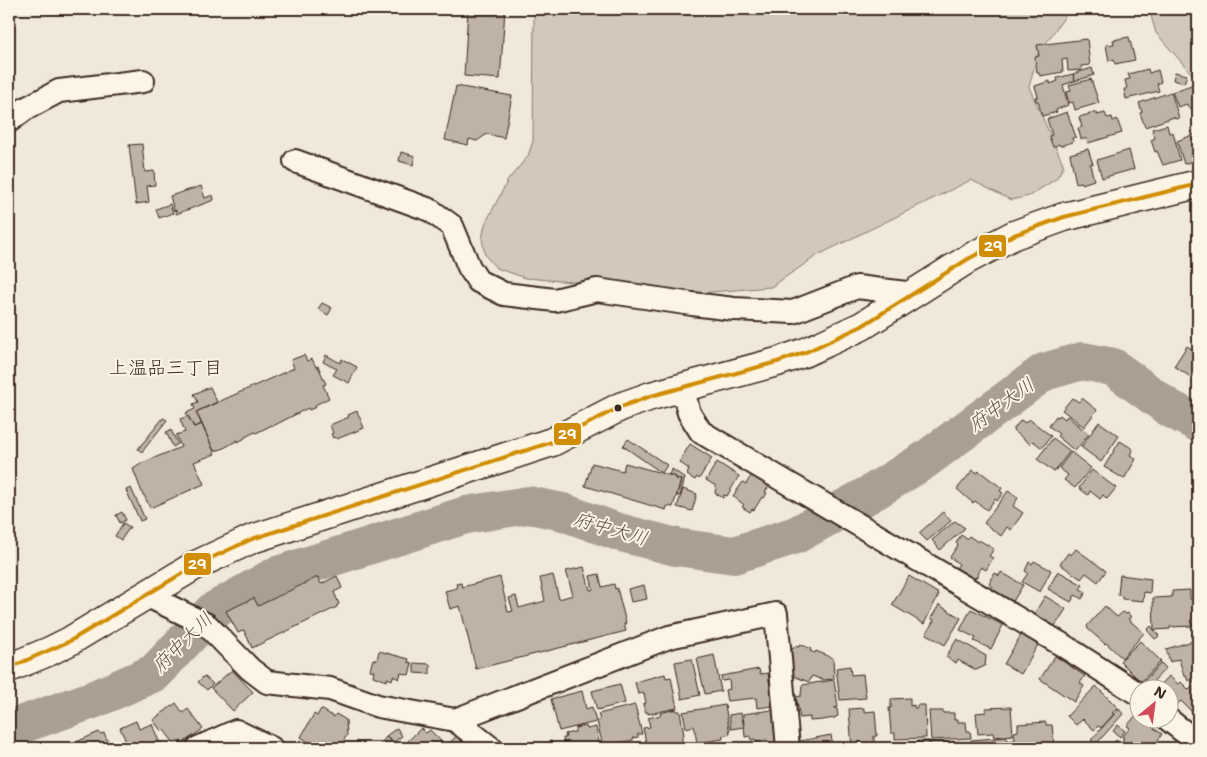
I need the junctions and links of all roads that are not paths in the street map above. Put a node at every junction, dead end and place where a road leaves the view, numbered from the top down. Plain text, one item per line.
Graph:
1 (142, 81) dead end
2 (9, 121) edge
3 (295, 161) dead end
4 (1198, 184) edge
5 (914, 294) junction
6 (682, 387) junction
7 (146, 595) junction
8 (9, 668) edge
9 (1130, 689) edge
10 (455, 720) junction
11 (1180, 728) edge
12 (1198, 743) edge
13 (198, 748) edge
14 (271, 748) edge
15 (491, 748) edge
16 (788, 748) edge

1 - 2 street
3 - 5 street
4 - 5 main road
5 - 6 main road
6 - 7 main road
6 - 9 street
7 - 8 main road
7 - 10 street
10 - 15 street
10 - 16 street
11 - 12 street
13 - 14 street

